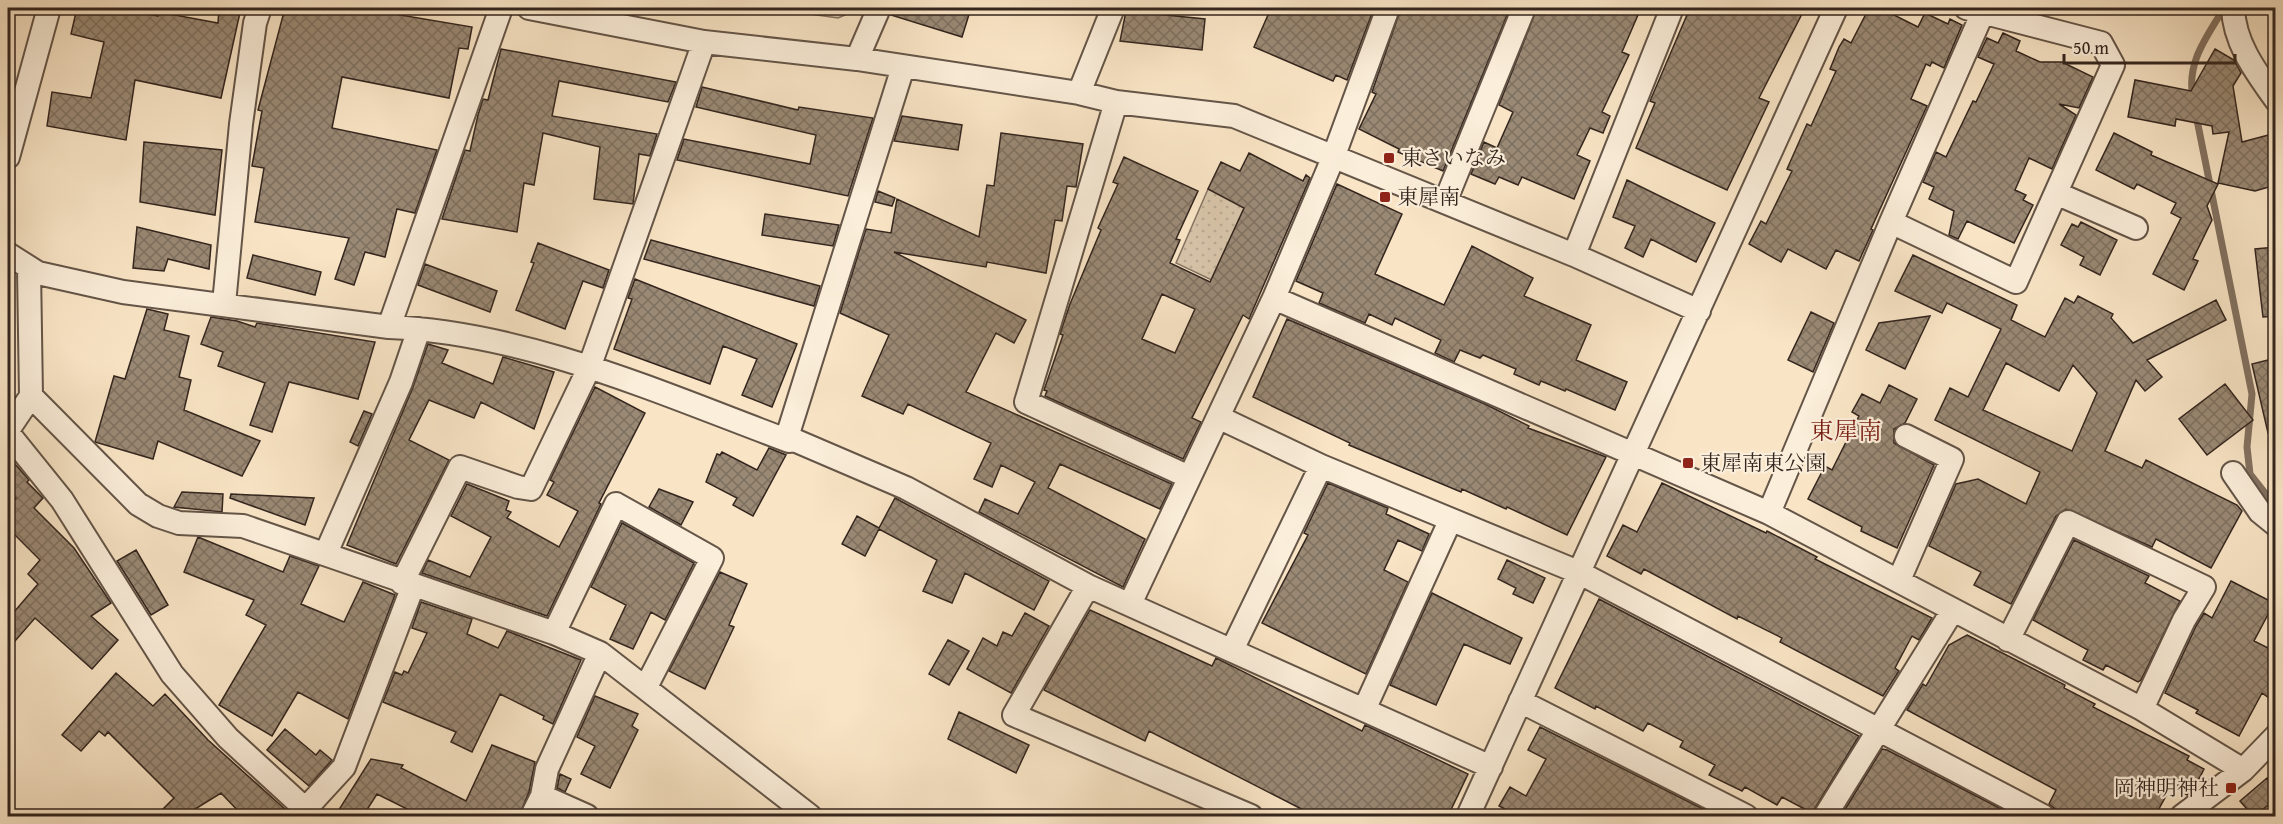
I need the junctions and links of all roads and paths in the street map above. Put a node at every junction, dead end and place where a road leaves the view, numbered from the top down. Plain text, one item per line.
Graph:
1 (49, 8) edge
2 (260, 8) edge
3 (501, 8) edge
4 (529, 8) edge
5 (879, 8) edge
6 (1113, 8) edge
7 (1388, 8) edge
8 (1524, 8) edge
9 (1672, 8) edge
10 (1836, 8) edge
11 (2233, 8) edge
12 (1974, 10) edge
13 (626, 17) edge
14 (704, 42) junction
15 (857, 59) junction
16 (903, 67) junction
17 (1079, 93) junction
18 (2276, 100) edge
19 (1116, 102) junction
20 (8, 157) edge
21 (1333, 158) junction
22 (2058, 194) junction
23 (1445, 202) junction
24 (1891, 222) junction
25 (2136, 228) dead end
26 (8, 254) edge
27 (1574, 255) junction
28 (29, 269) junction
29 (1274, 298) junction
30 (224, 304) junction
31 (1699, 311) junction
32 (389, 327) junction
33 (419, 328) junction
34 (589, 368) junction
35 (31, 396) junction
36 (1218, 417) junction
37 (8, 432) edge
38 (1906, 436) dead end
39 (787, 437) junction
40 (1632, 453) junction
41 (1321, 466) junction
42 (2233, 473) dead end
43 (1189, 477) junction
44 (1769, 513) junction
45 (1450, 520) junction
46 (2276, 525) edge
47 (326, 554) junction
48 (1578, 572) junction
49 (1899, 580) junction
50 (408, 585) junction
51 (1088, 586) junction
52 (1130, 604) junction
53 (1953, 610) junction
54 (554, 633) junction
55 (2008, 639) junction
56 (1232, 650) junction
57 (600, 653) junction
58 (646, 687) junction
59 (1520, 701) junction
60 (2142, 709) junction
61 (1364, 710) junction
62 (1881, 729) junction
63 (2276, 736) edge
64 (1491, 767) junction
65 (2243, 770) junction
66 (537, 806) edge
67 (306, 814) edge
68 (587, 816) edge
69 (810, 816) edge
70 (1251, 816) edge
71 (1468, 816) edge
72 (1746, 816) edge
73 (1825, 816) edge
74 (2043, 816) edge
75 (2182, 816) edge

1 - 20 street
2 - 30 street
3 - 32 street
4 - 13 street
5 - 15 street
6 - 17 street
7 - 21 street
8 - 23 street
9 - 27 street
10 - 31 street
11 - 18 street
12 - 22 street
12 - 24 street
13 - 14 street
14 - 15 street
14 - 34 street
15 - 16 street
16 - 17 street
16 - 39 street
17 - 19 street
19 - 21 street
19 - 43 street
21 - 23 street
21 - 29 street
22 - 24 street
22 - 25 street
23 - 27 street
24 - 44 street
26 - 28 street
27 - 31 street
28 - 30 street
28 - 35 street
29 - 36 street
29 - 40 street
30 - 32 street
31 - 40 street
32 - 33 street
33 - 34 street
33 - 47 street
34 - 39 street
34 - 50 street
35 - 37 street
35 - 47 street
36 - 41 street
36 - 43 street
37 - 67 street
38 - 49 street
39 - 51 street
40 - 44 street
40 - 48 street
41 - 45 street
41 - 56 street
42 - 46 street
43 - 52 street
44 - 49 street
45 - 48 street
45 - 61 street
47 - 50 street
48 - 59 street
48 - 62 street
49 - 53 street
50 - 54 street
50 - 67 street
51 - 52 street
51 - 70 street
52 - 56 street
53 - 55 street
53 - 62 street
54 - 57 street
54 - 58 street
55 - 60 street
55 - 60 street
56 - 61 street
57 - 58 street
57 - 66 street
58 - 69 street
59 - 64 street
59 - 72 street
60 - 65 street
61 - 64 street
62 - 73 street
62 - 74 street
63 - 65 street
64 - 71 street
65 - 75 street
66 - 68 street

